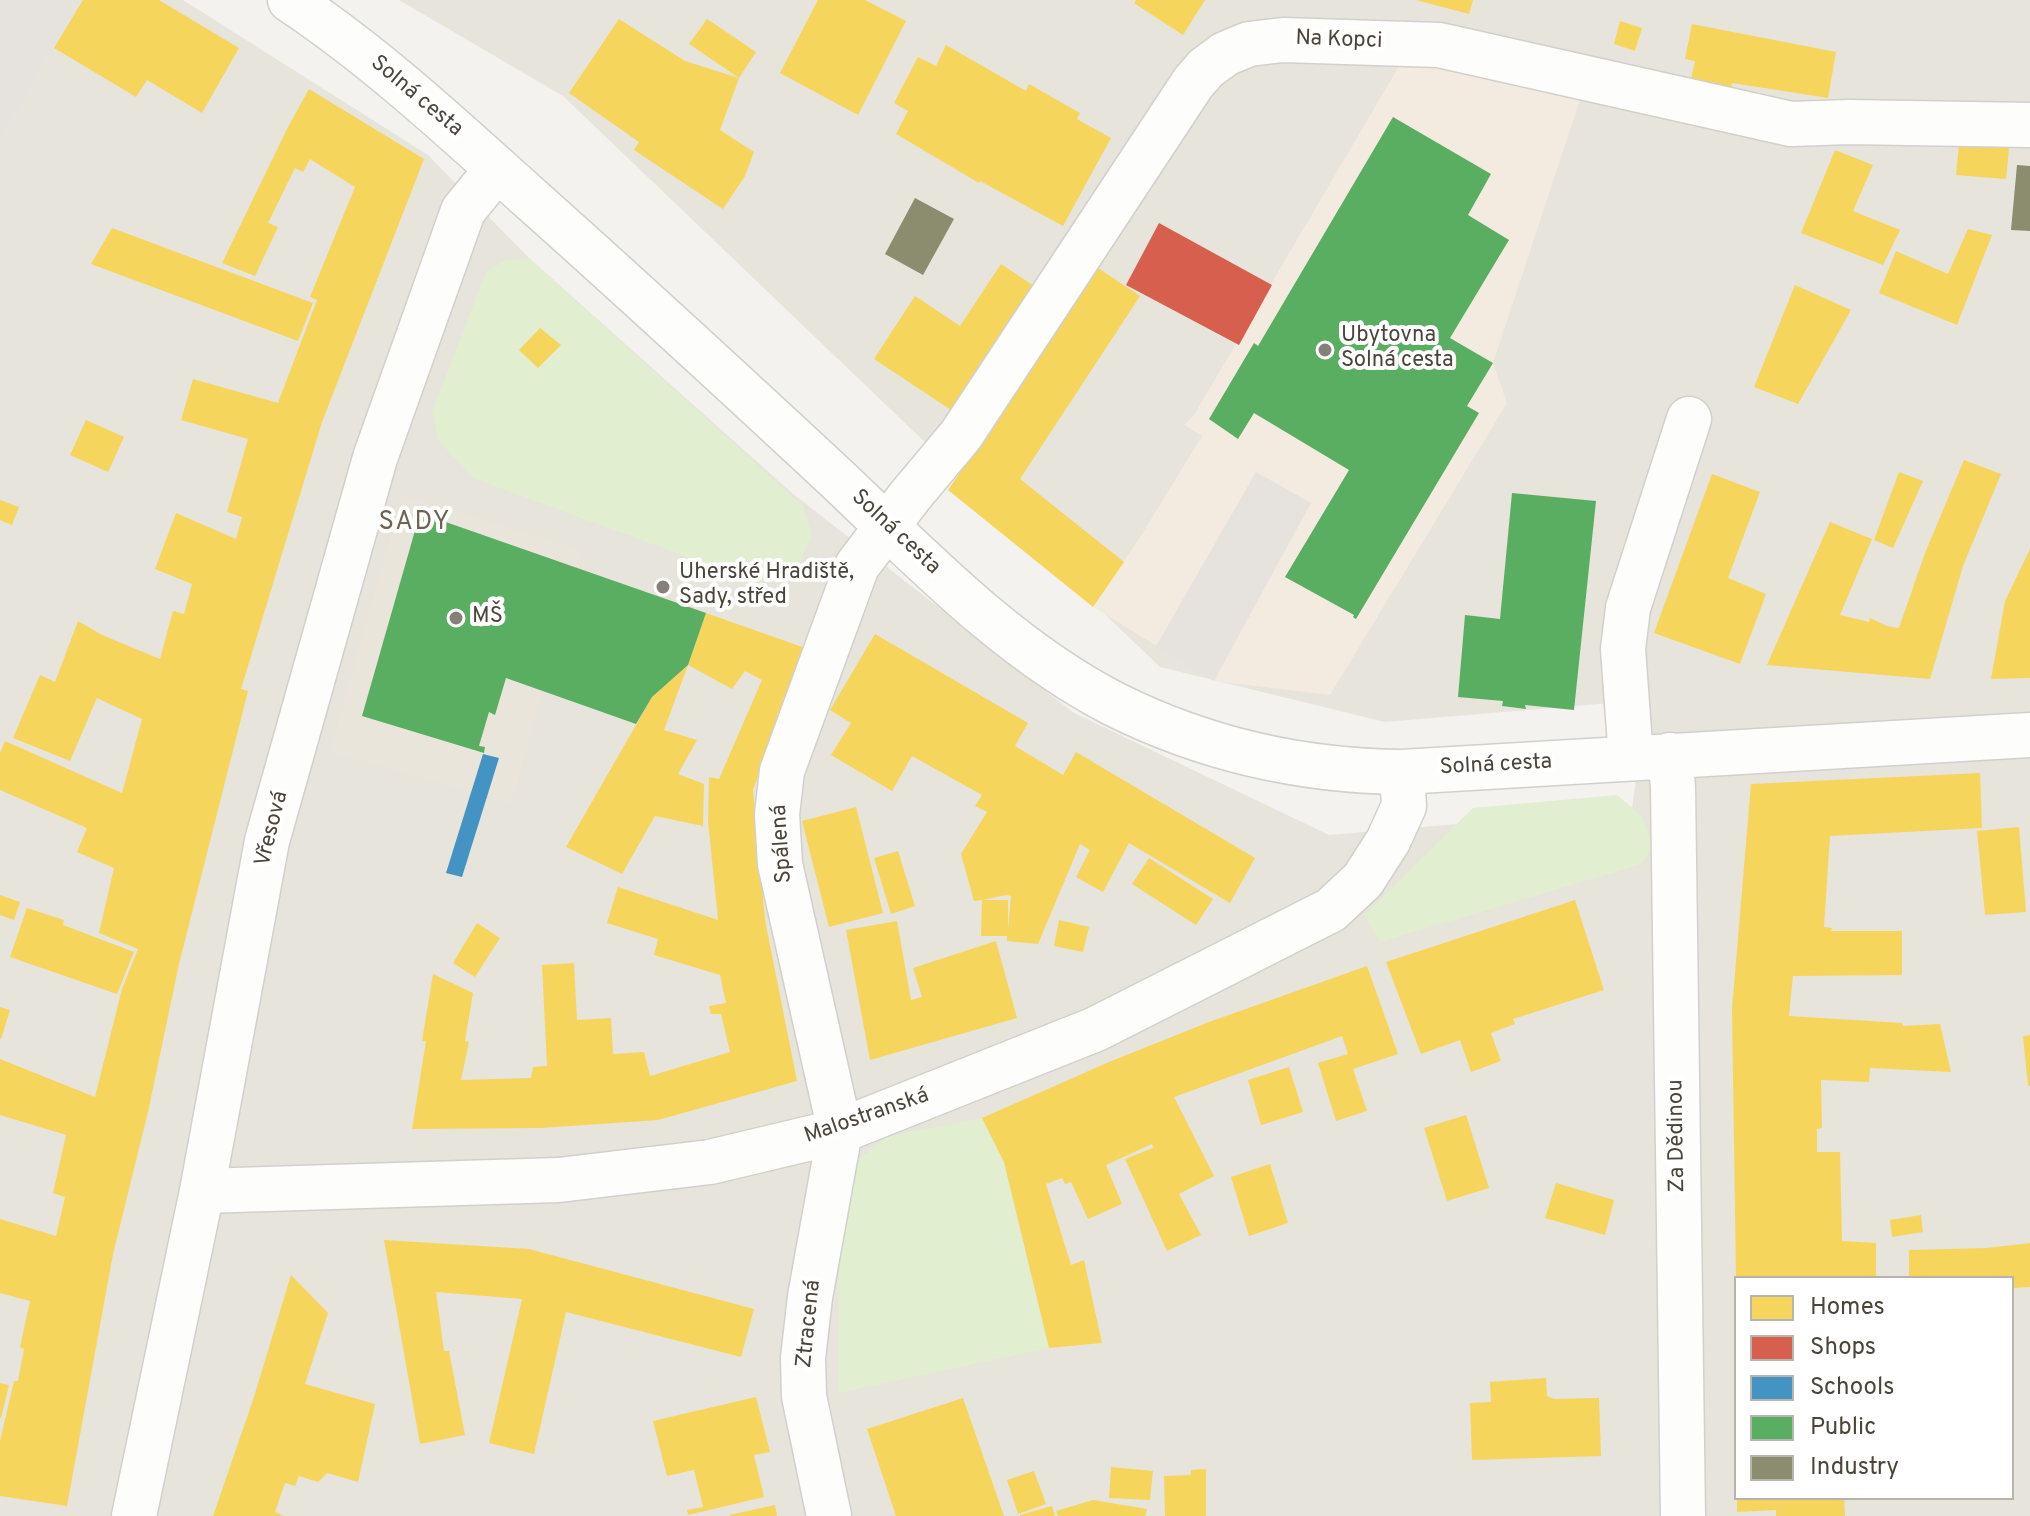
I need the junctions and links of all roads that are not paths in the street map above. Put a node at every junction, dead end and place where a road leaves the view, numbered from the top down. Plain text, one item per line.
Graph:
1 (290, 0) edge
2 (2030, 125) edge
3 (497, 169) junction
4 (1689, 419) dead end
5 (888, 527) junction
6 (2030, 735) edge
7 (1651, 757) junction
8 (1402, 772) junction
9 (840, 1131) junction
10 (202, 1191) junction
11 (134, 1516) edge
12 (829, 1516) edge
13 (1683, 1516) edge

1 - 3 street, Solná cesta
2 - 5 street, Na Kopci
3 - 5 street, Solná cesta
3 - 10 street, Vřesová
4 - 7 street
5 - 8 street, Solná cesta
5 - 9 street, Spálená
6 - 7 street, Solná cesta
7 - 8 street, Solná cesta
7 - 13 street, Za Dědinou
8 - 9 street, Malostranská
9 - 10 street, Malostranská
9 - 12 street, Ztracená
10 - 11 street, Vřesová

